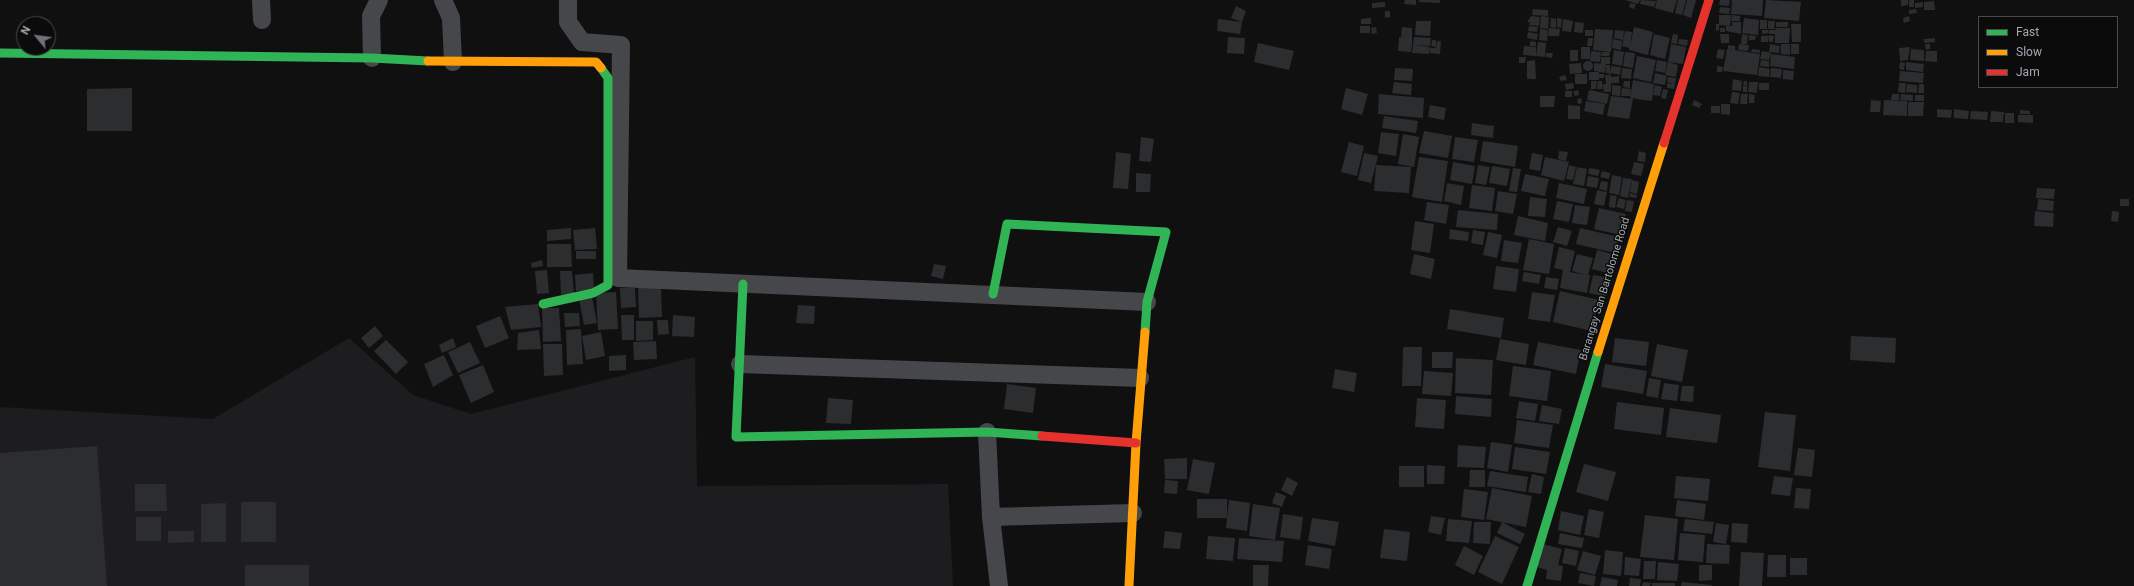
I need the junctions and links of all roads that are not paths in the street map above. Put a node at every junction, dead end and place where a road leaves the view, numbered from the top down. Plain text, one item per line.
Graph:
1 (261, 0) edge
2 (379, 0) edge
3 (443, 0) edge
4 (568, 0) edge
5 (1709, 0) edge
6 (262, 20) dead end
7 (0, 53) edge
8 (372, 58) junction
9 (452, 62) junction
10 (743, 284) junction
11 (992, 294) junction
12 (1147, 302) junction
13 (543, 304) dead end
14 (740, 364) junction
15 (1140, 378) junction
16 (987, 432) junction
17 (1136, 443) junction
18 (1133, 513) junction
19 (991, 517) junction
20 (999, 586) edge
21 (1129, 586) edge
22 (1527, 586) edge

1 - 6 street
2 - 8 street
3 - 9 street
4 - 10 street
5 - 22 street, Barangay San Bartolome Road
7 - 8 street
8 - 9 street
9 - 13 street
10 - 11 street
10 - 14 street
11 - 12 street
11 - 12 street
12 - 15 street
14 - 15 street
14 - 16 street
15 - 17 street
16 - 17 street
16 - 19 street
17 - 18 street
18 - 19 street
18 - 21 street
19 - 20 street

